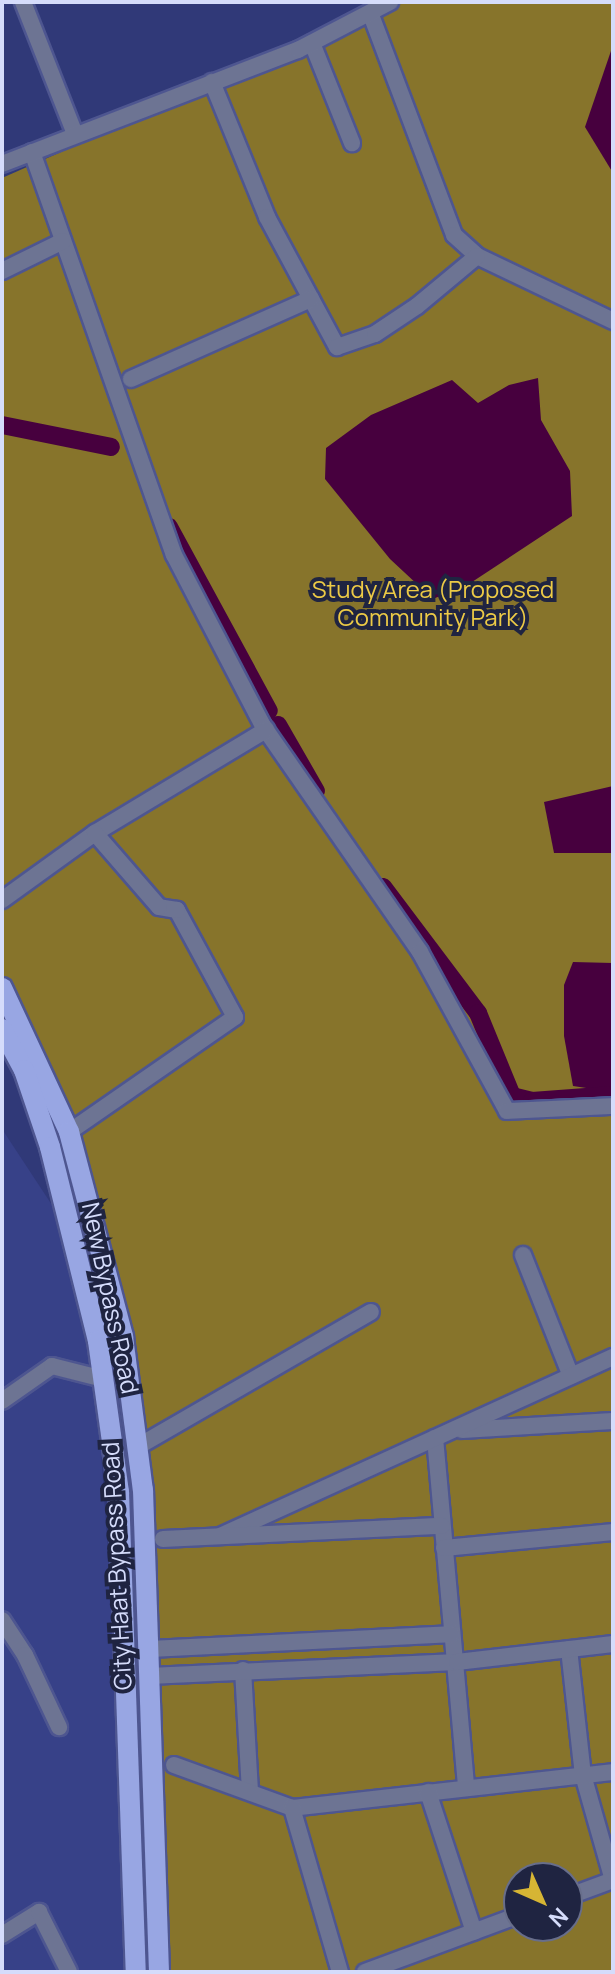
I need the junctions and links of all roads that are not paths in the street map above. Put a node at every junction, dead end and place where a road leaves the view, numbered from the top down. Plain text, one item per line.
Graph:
1 (23, 2) edge
2 (390, 2) edge
3 (371, 15) junction
4 (312, 43) junction
5 (212, 82) junction
6 (75, 134) junction
7 (352, 143) dead end
8 (32, 152) junction
9 (2, 164) edge
10 (63, 241) junction
11 (477, 256) junction
12 (2, 271) edge
13 (311, 299) junction
14 (613, 321) edge
15 (131, 379) dead end
16 (266, 730) junction
17 (95, 833) junction
18 (2, 900) edge
19 (2, 988) edge
20 (2, 1029) edge
21 (613, 1106) edge
22 (69, 1132) junction
23 (523, 1255) dead end
24 (371, 1312) dead end
25 (613, 1357) edge
26 (571, 1376) junction
27 (103, 1379) junction
28 (2, 1401) edge
29 (613, 1421) edge
30 (453, 1430) junction
31 (435, 1438) junction
32 (137, 1447) junction
33 (442, 1526) junction
34 (613, 1532) edge
35 (220, 1536) junction
36 (163, 1539) dead end
37 (444, 1548) junction
38 (2, 1620) edge
39 (452, 1634) junction
40 (613, 1644) edge
41 (148, 1649) junction
42 (569, 1649) junction
43 (455, 1662) junction
44 (243, 1670) junction
45 (149, 1676) junction
46 (59, 1727) dead end
47 (174, 1765) dead end
48 (613, 1772) edge
49 (583, 1775) junction
50 (466, 1788) junction
51 (250, 1792) junction
52 (428, 1792) junction
53 (292, 1808) junction
54 (613, 1880) edge
55 (583, 1891) edge
56 (503, 1921) edge
57 (474, 1932) junction
58 (2, 1935) edge
59 (69, 1972) edge
60 (136, 1972) edge
61 (159, 1972) edge
62 (340, 1972) edge
63 (365, 1972) edge

1 - 6 street
2 - 3 street
3 - 4 street
3 - 11 street
4 - 5 street
4 - 7 street
5 - 6 street
5 - 13 street
6 - 8 street
8 - 9 street
8 - 10 street
10 - 12 street
10 - 16 street
11 - 13 street
11 - 14 street
13 - 15 street
16 - 17 street
16 - 21 street
17 - 18 street
17 - 22 street
19 - 22 main road, City Haat Bypass Road
20 - 27 main road, New Bypass Road
22 - 32 main road, City Haat Bypass Road
23 - 26 street
24 - 32 street
25 - 26 street
26 - 30 street
27 - 28 street
27 - 60 main road, New Bypass Road
29 - 30 street
30 - 31 street
31 - 33 street
31 - 35 street
32 - 41 main road, City Haat Bypass Road
33 - 35 street
33 - 37 street
34 - 37 street
35 - 36 street
37 - 39 street
38 - 46 street
39 - 41 street
39 - 43 street
40 - 42 street
41 - 45 main road, City Haat Bypass Road
42 - 43 street
42 - 49 street
43 - 44 street
43 - 50 street
44 - 45 street
44 - 51 street
45 - 61 main road, City Haat Bypass Road
47 - 51 street
48 - 49 street
49 - 50 street
49 - 54 street
50 - 52 street
51 - 53 street
52 - 53 street
52 - 57 street
53 - 62 street
54 - 55 street
56 - 57 street
57 - 63 street
58 - 59 street

